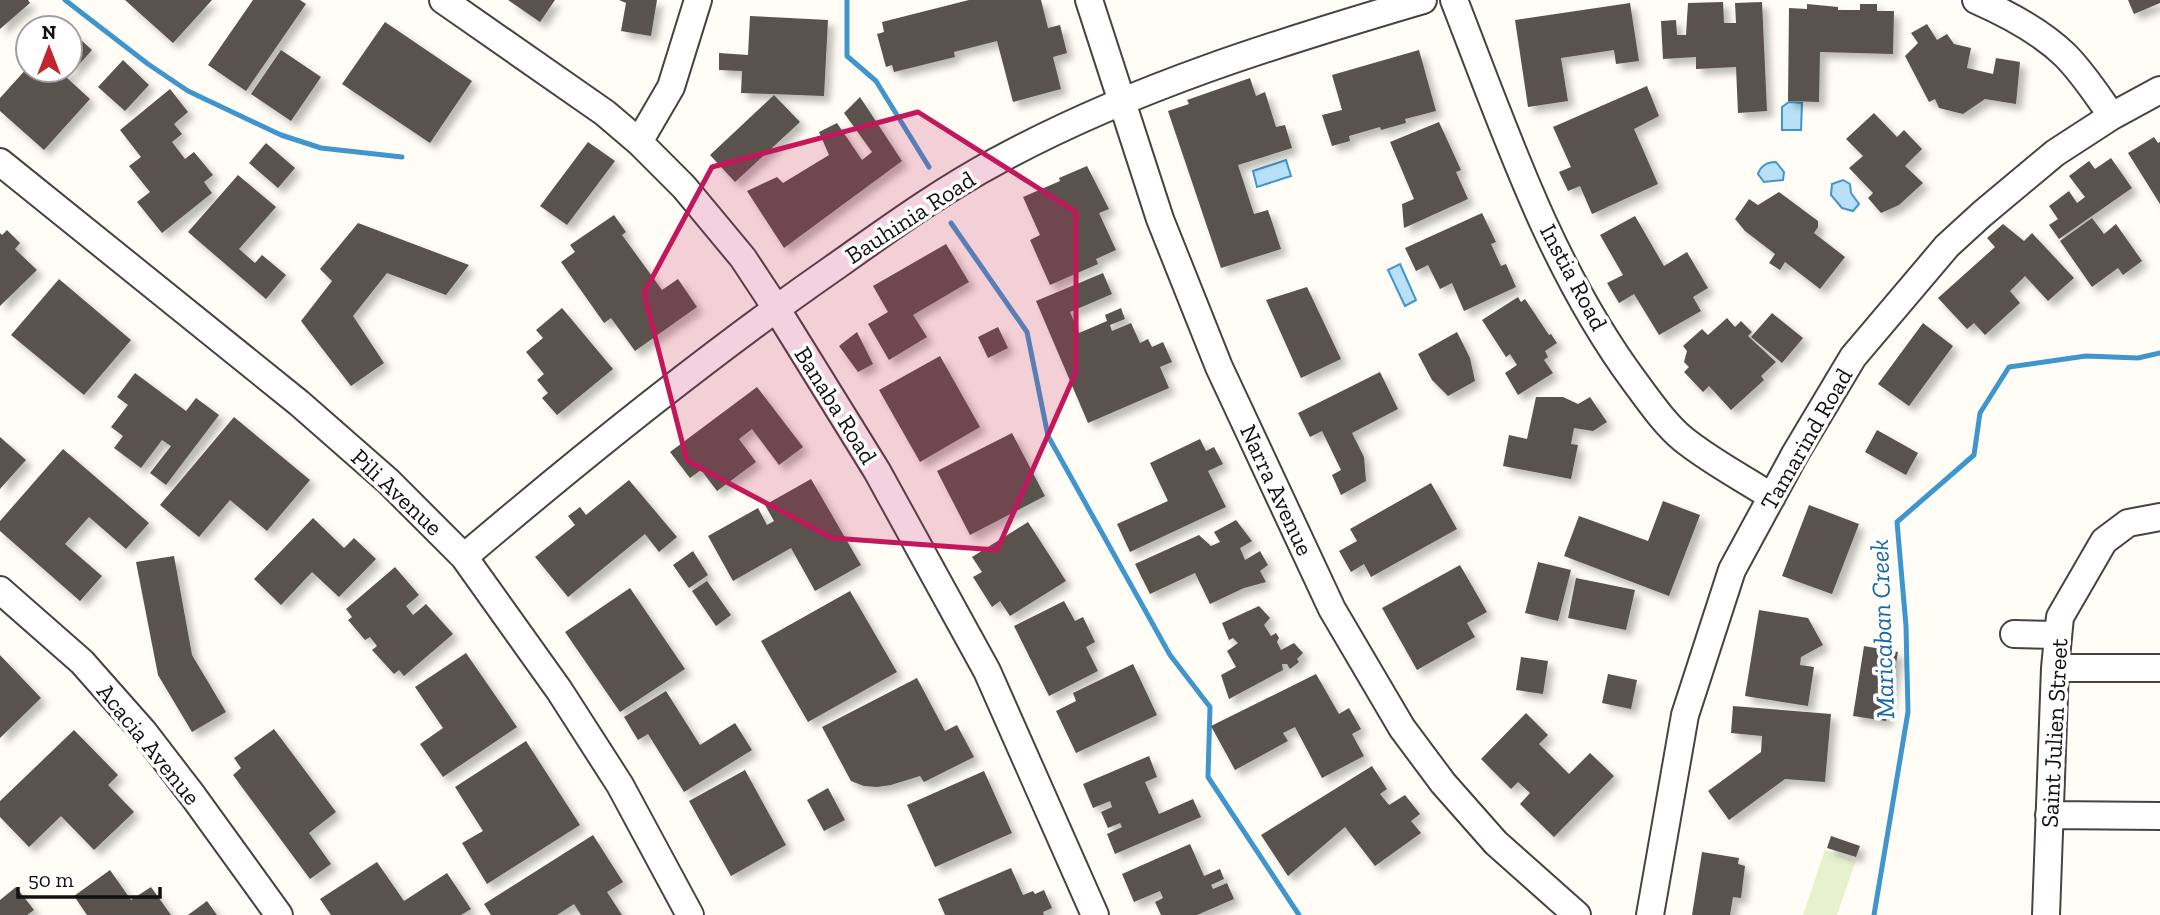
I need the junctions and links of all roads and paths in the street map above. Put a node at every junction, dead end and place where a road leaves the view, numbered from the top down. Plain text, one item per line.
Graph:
1 (443, 0) edge
2 (698, 0) edge
3 (1089, 0) edge
4 (1423, 0) edge
5 (1454, 0) edge
6 (1976, 0) edge
7 (2160, 90) edge
8 (1121, 101) junction
9 (2112, 117) junction
10 (639, 142) junction
11 (0, 162) edge
12 (776, 308) junction
13 (1772, 497) junction
14 (2160, 517) edge
15 (464, 556) junction
16 (0, 590) edge
17 (2014, 634) dead end
18 (2057, 635) junction
19 (2055, 668) junction
20 (2160, 668) edge
21 (2049, 815) junction
22 (2160, 816) edge
23 (279, 915) edge
24 (690, 915) edge
25 (1095, 915) edge
26 (1577, 915) edge
27 (1650, 915) edge
28 (2046, 915) edge

1 - 10 street, Banaba Road
2 - 10 street
3 - 8 street, Narra Avenue
4 - 8 street, Bauhinia Road
5 - 13 street, Instia Road
6 - 9 street
7 - 9 street, Tamarind Road
8 - 12 street, Bauhinia Road
8 - 26 street, Narra Avenue
9 - 13 street, Tamarind Road
10 - 12 street, Banaba Road
11 - 15 street, Pili Avenue
12 - 15 street, Bauhinia Road
12 - 25 street, Banaba Road
13 - 27 street, Tamarind Road
14 - 18 street, Saint Julien Street
15 - 24 street, Pili Avenue
16 - 23 street, Acacia Avenue
17 - 18 street
18 - 19 street, Saint Julien Street
19 - 20 street
19 - 21 street, Saint Julien Street
21 - 22 street
21 - 28 street, Saint Julien Street

